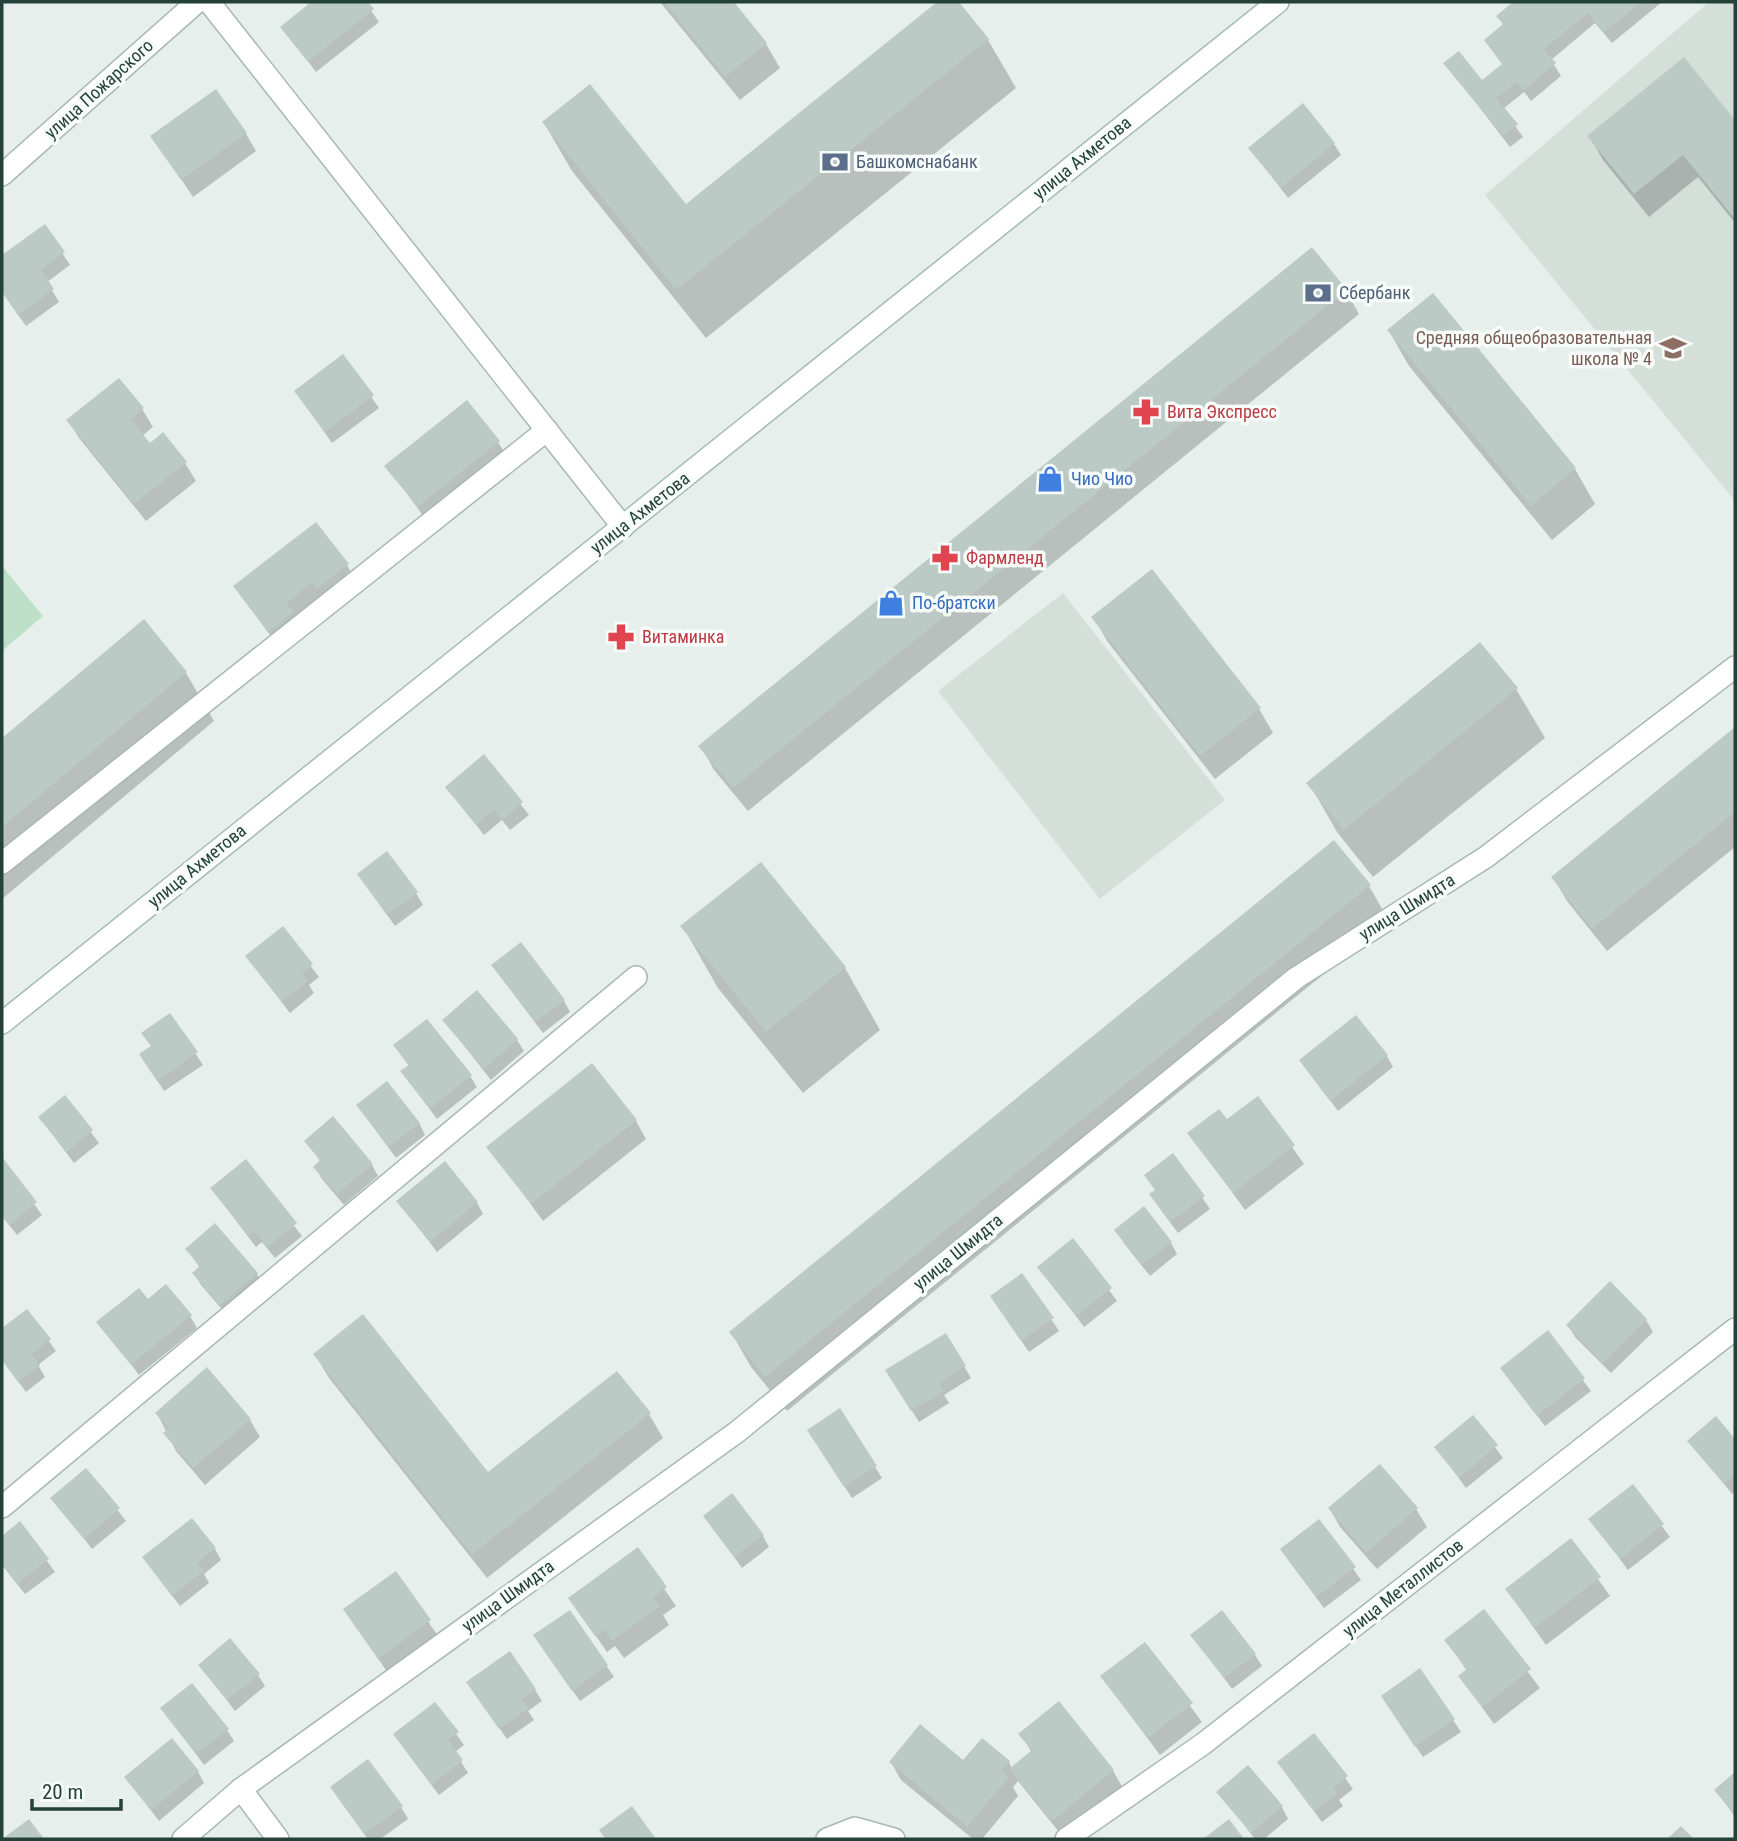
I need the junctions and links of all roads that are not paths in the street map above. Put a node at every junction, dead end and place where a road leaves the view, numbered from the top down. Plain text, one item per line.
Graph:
1 (197, 2) edge
2 (209, 2) edge
3 (1278, 2) edge
4 (2, 175) edge
5 (547, 429) junction
6 (623, 527) junction
7 (1735, 667) edge
8 (2, 863) edge
9 (636, 976) dead end
10 (2, 1023) edge
11 (1735, 1329) edge
12 (2, 1507) edge
13 (241, 1788) junction
14 (183, 1839) edge
15 (278, 1839) edge
16 (827, 1839) edge
17 (894, 1839) edge
18 (1066, 1839) edge

1 - 4 street, улица Пожарского
2 - 5 street
3 - 6 street, улица Ахметова
5 - 6 street
5 - 8 street
6 - 10 street, улица Ахметова
7 - 13 street, улица Шмидта
9 - 12 street
11 - 18 street, улица Металлистов
13 - 14 street, улица Шмидта
13 - 15 street
16 - 17 street

